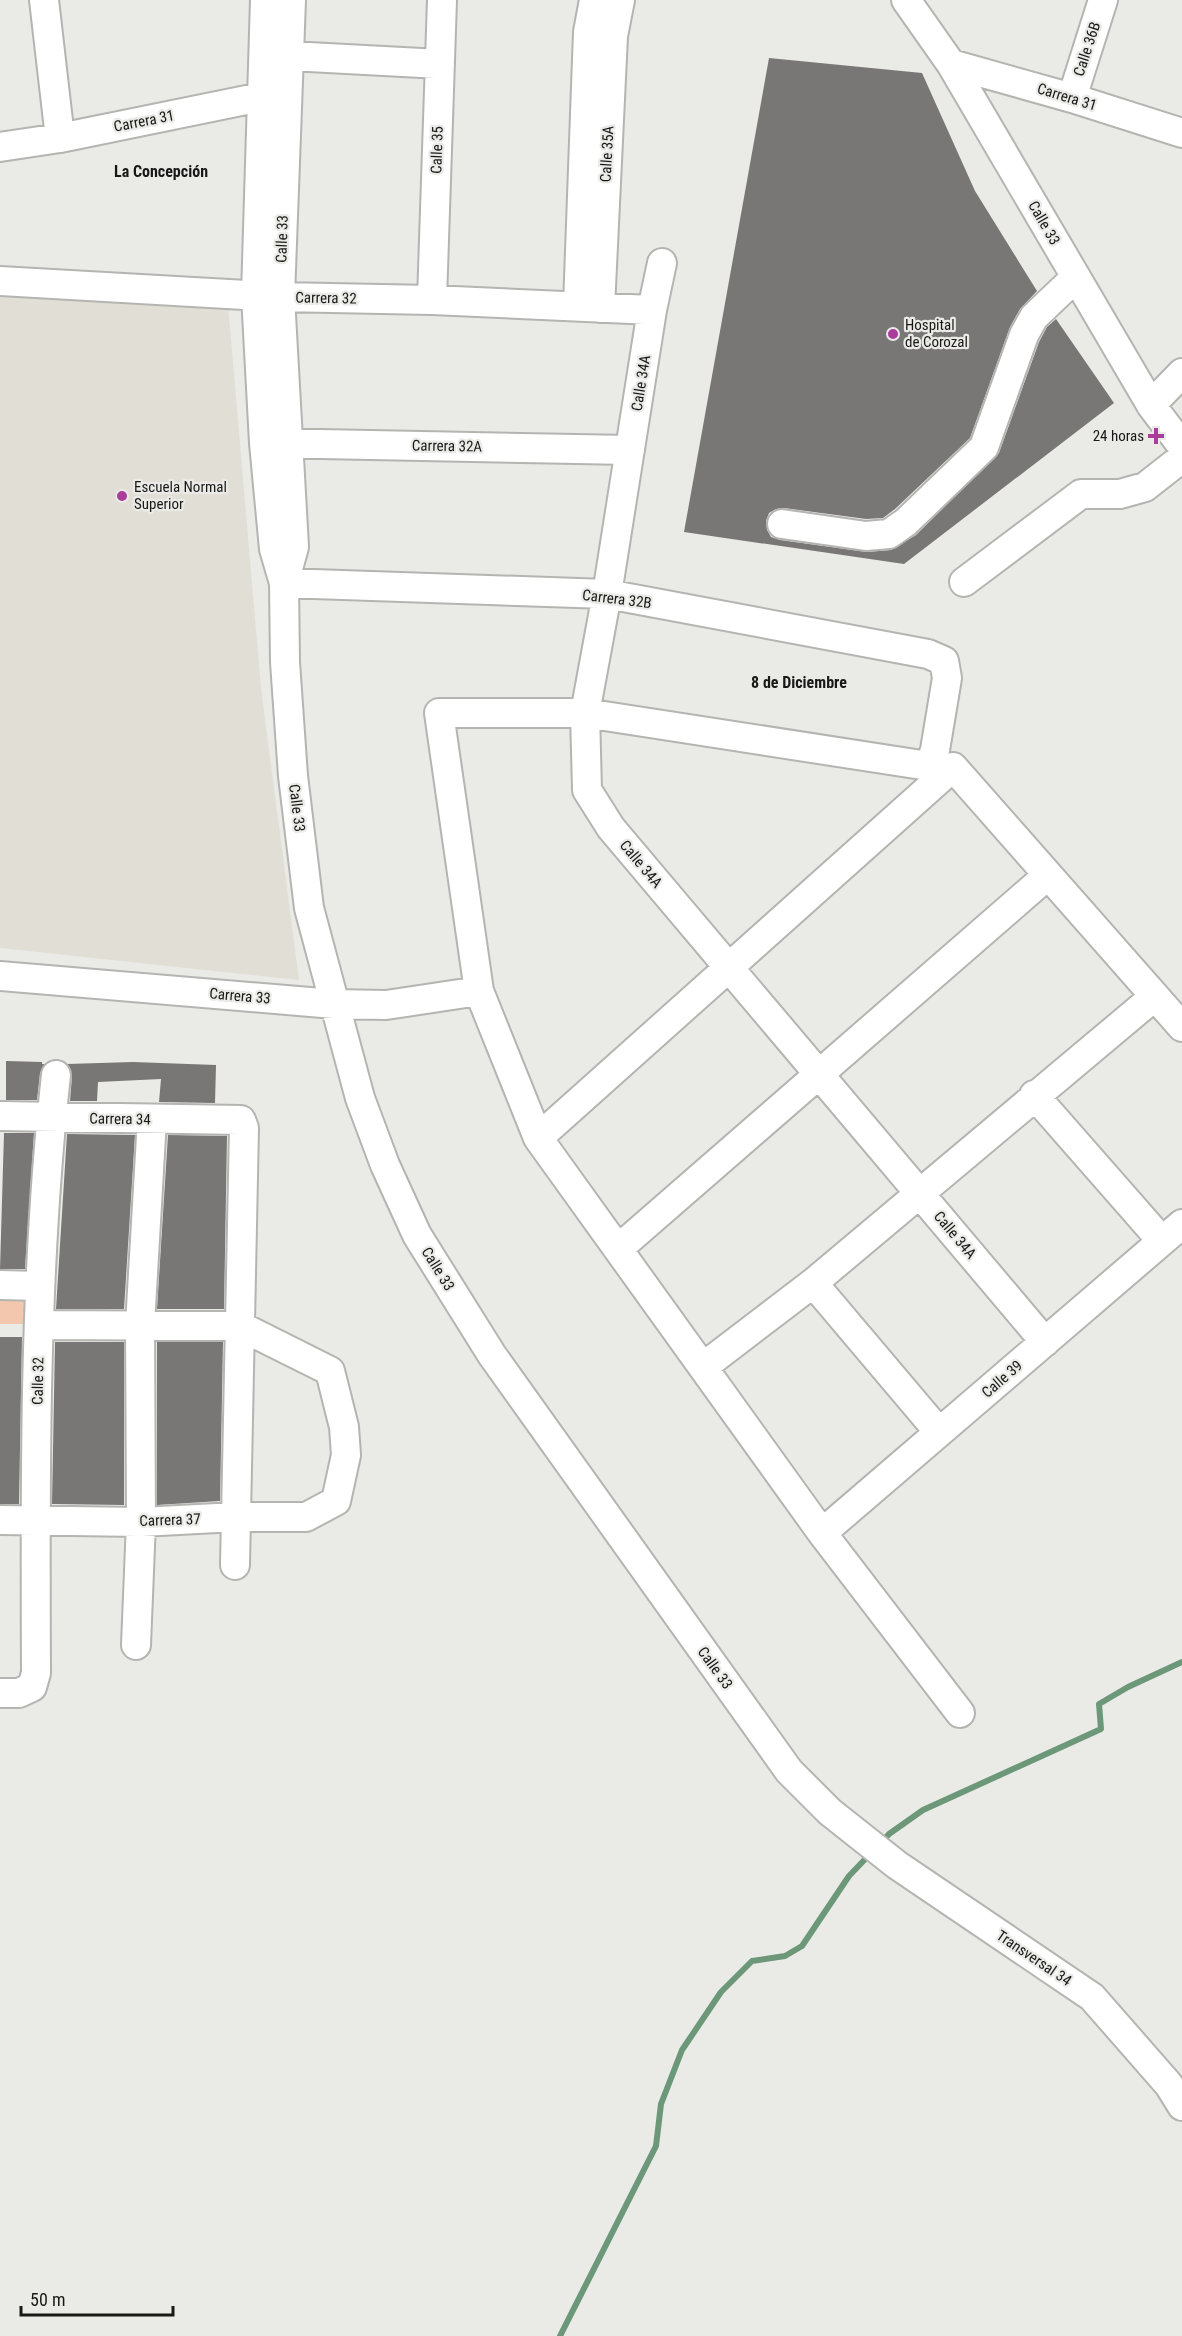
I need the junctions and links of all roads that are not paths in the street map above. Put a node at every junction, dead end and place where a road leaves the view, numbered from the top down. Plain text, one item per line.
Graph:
1 (44, 0) edge
2 (265, 0) edge
3 (291, 0) edge
4 (442, 0) edge
5 (594, 0) edge
6 (620, 0) edge
7 (906, 0) edge
8 (1103, 0) edge
9 (276, 56) junction
10 (440, 64) junction
11 (951, 64) junction
12 (275, 96) junction
13 (1072, 98) junction
14 (1182, 133) edge
15 (60, 138) junction
16 (0, 147) edge
17 (662, 263) dead end
18 (1076, 277) junction
19 (0, 281) edge
20 (268, 296) junction
21 (432, 300) junction
22 (589, 307) junction
23 (652, 310) junction
24 (1182, 373) edge
25 (1151, 405) junction
26 (277, 443) junction
27 (1182, 446) edge
28 (630, 450) junction
29 (1182, 458) edge
30 (783, 524) dead end
31 (964, 582) dead end
32 (284, 583) junction
33 (608, 594) junction
34 (585, 713) junction
35 (1048, 875) junction
36 (729, 967) junction
37 (0, 976) edge
38 (479, 991) junction
39 (1155, 996) junction
40 (334, 1004) junction
41 (1182, 1027) edge
42 (819, 1074) junction
43 (56, 1075) dead end
44 (1034, 1095) junction
45 (0, 1116) edge
46 (51, 1118) junction
47 (152, 1119) junction
48 (538, 1138) junction
49 (919, 1193) junction
50 (1172, 1233) edge
51 (618, 1249) junction
52 (813, 1282) junction
53 (0, 1285) edge
54 (40, 1286) junction
55 (39, 1325) junction
56 (140, 1325) junction
57 (240, 1326) junction
58 (1045, 1342) junction
59 (703, 1367) junction
60 (939, 1432) junction
61 (236, 1517) junction
62 (0, 1520) edge
63 (35, 1520) junction
64 (141, 1521) junction
65 (822, 1533) junction
66 (235, 1565) dead end
67 (136, 1645) dead end
68 (0, 1693) edge
69 (960, 1713) dead end
70 (861, 1837) joint
71 (1182, 2106) edge

1 - 15 street
2 - 9 street, Calle 33
3 - 9 street, Calle 33
4 - 10 street, Calle 35
5 - 22 street, Calle 35A
6 - 22 street, Calle 35A
7 - 11 street, Calle 33
8 - 13 street, Calle 36B
9 - 10 street
9 - 12 street, Calle 33
10 - 21 street, Calle 35
11 - 13 street, Carrera 31
11 - 18 street, Calle 33
12 - 15 street, Carrera 31
12 - 20 street, Calle 33
13 - 14 street, Carrera 31
15 - 16 street, Carrera 31
17 - 23 street, Calle 34A
18 - 25 street, Calle 33
18 - 30 street
19 - 20 street, Carrera 32
20 - 21 street, Carrera 32
20 - 26 street, Calle 33
21 - 22 street, Carrera 32
22 - 23 street, Carrera 32
23 - 28 street, Calle 34A
24 - 25 street
25 - 27 street, Calle 33
26 - 28 street, Carrera 32A
26 - 32 street, Calle 33
28 - 33 street, Calle 34A
29 - 31 street
32 - 33 street, Carrera 32B
32 - 40 street, Calle 33
33 - 34 street, Calle 34A
33 - 34 street, Carrera 32B
34 - 36 street, Calle 34A
34 - 38 street
35 - 36 street
35 - 39 street
35 - 42 street
36 - 42 street, Calle 34A
36 - 48 street
37 - 40 street, Carrera 33
38 - 40 street, Carrera 33
38 - 48 street
39 - 41 street
39 - 44 street
40 - 70 street, Calle 33
42 - 49 street, Calle 34A
42 - 51 street
43 - 46 street, Calle 32
44 - 49 street
44 - 50 street
45 - 46 street, Carrera 34
46 - 47 street, Carrera 34
46 - 54 street, Calle 32
47 - 56 street
47 - 57 street, Carrera 34
48 - 51 street
49 - 52 street
49 - 58 street, Calle 34A
50 - 58 street, Calle 39
51 - 59 street
52 - 59 street
52 - 60 street
53 - 54 street
54 - 55 street, Calle 32
55 - 56 street
55 - 63 street, Calle 32
56 - 57 street
56 - 64 street
57 - 61 street
57 - 61 street, Carrera 37
58 - 60 street, Calle 39
59 - 65 street
60 - 65 street, Calle 39
61 - 64 street, Carrera 37
61 - 66 street
62 - 63 street, Carrera 37
63 - 64 street, Carrera 37
63 - 68 street, Calle 32
64 - 67 street
65 - 69 street
70 - 71 street, Transversal 34

